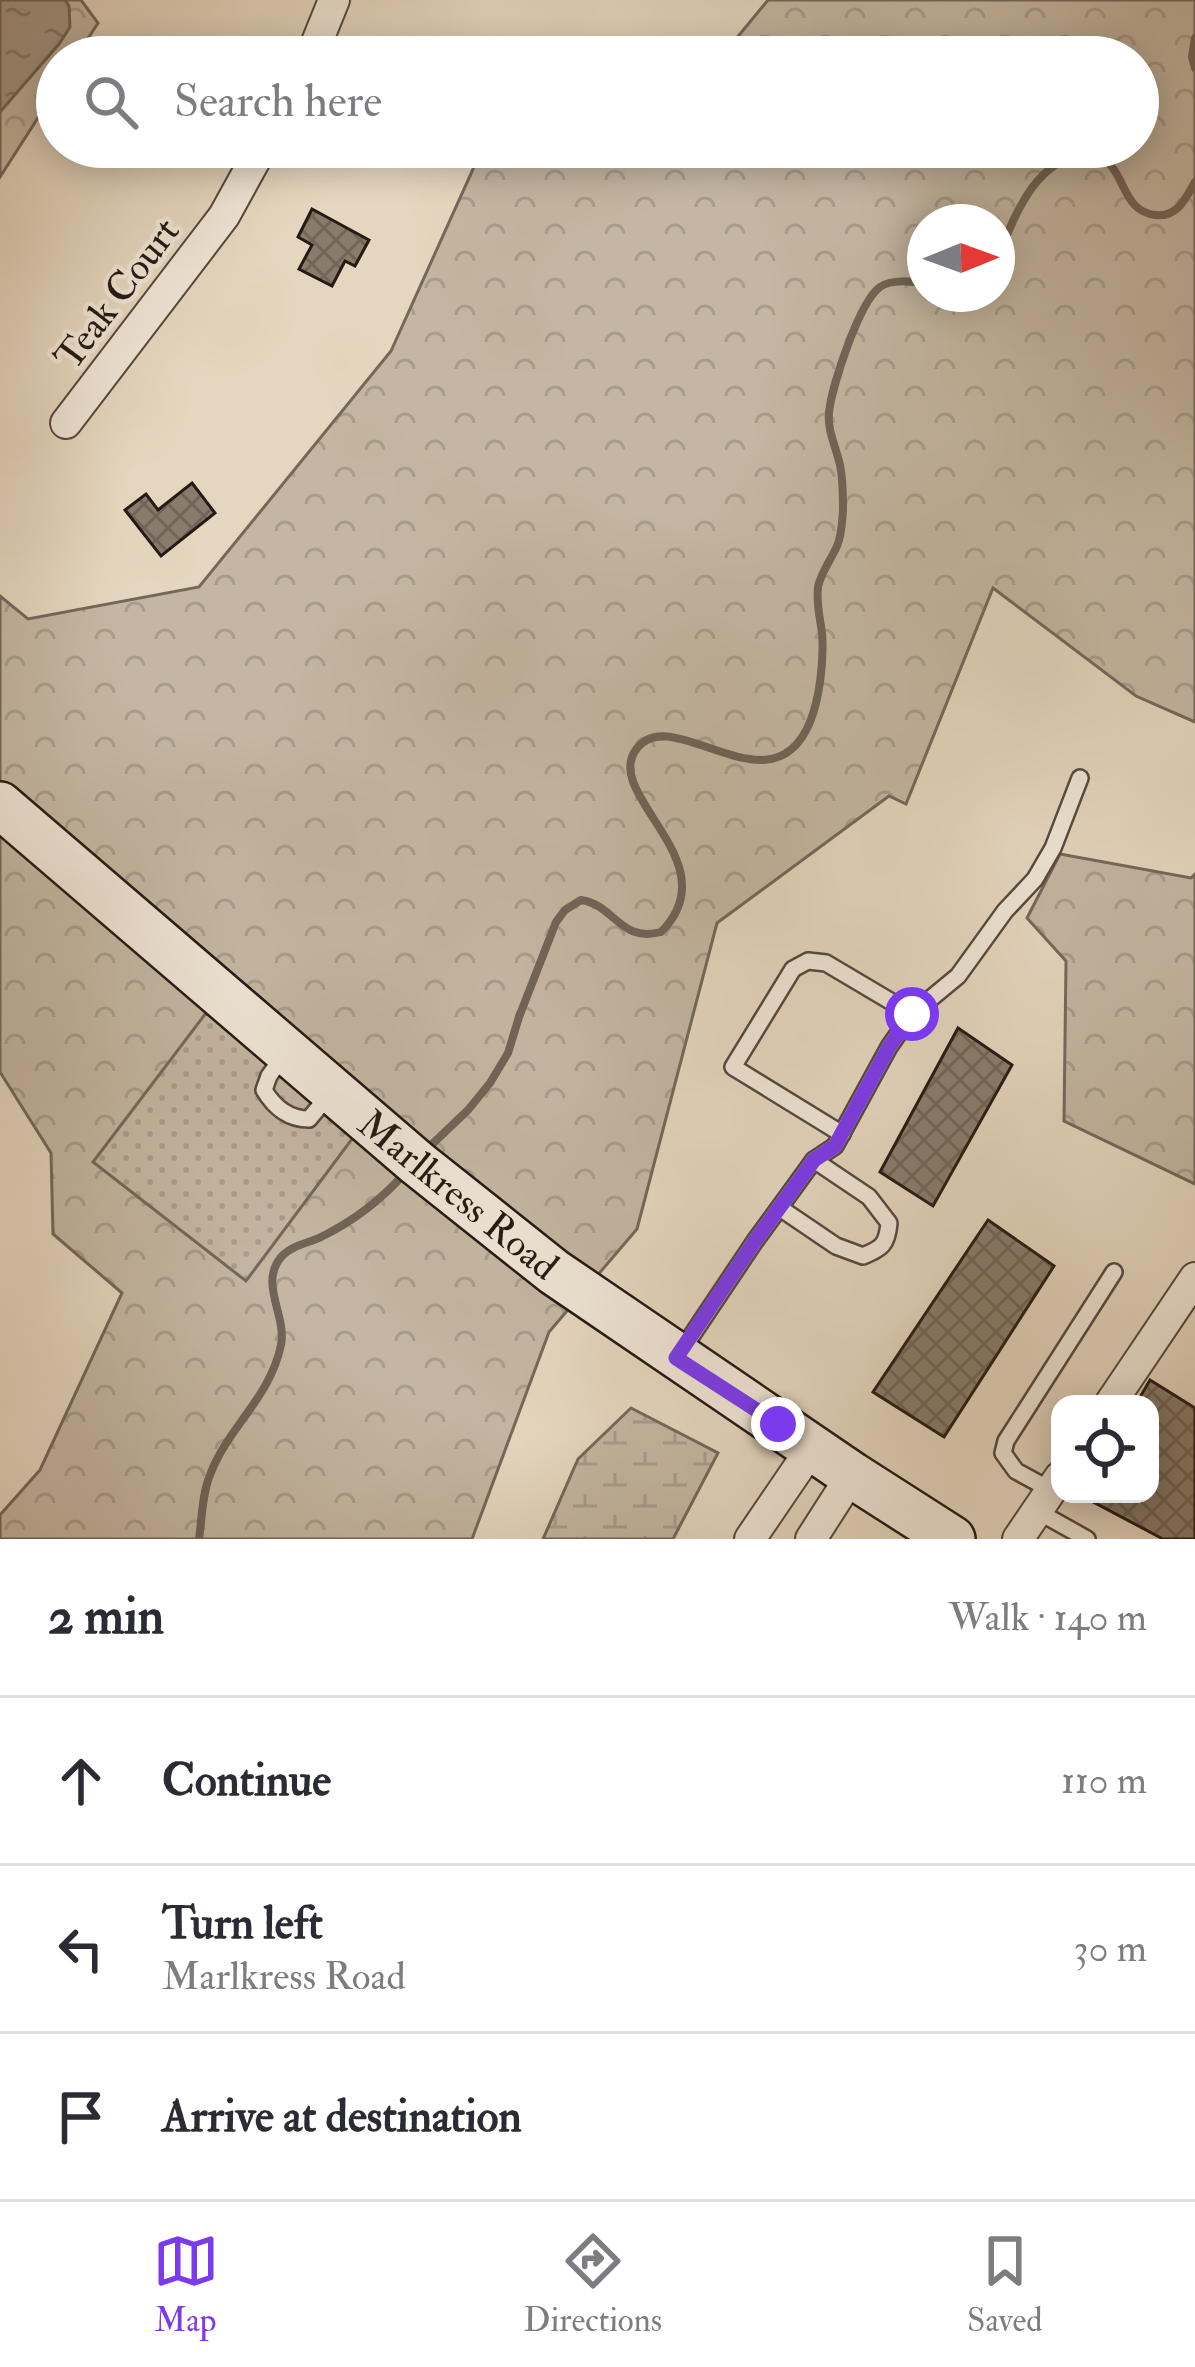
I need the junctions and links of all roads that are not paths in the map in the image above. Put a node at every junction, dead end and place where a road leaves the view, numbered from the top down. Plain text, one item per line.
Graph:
1 (334, 0) edge
2 (319, 36) edge
3 (250, 168) edge
4 (65, 423) dead end
5 (1080, 778) dead end
6 (0, 805) edge
7 (912, 1014) junction
8 (842, 1134) junction
9 (814, 1160) junction
10 (779, 1208) junction
11 (1114, 1272) dead end
12 (1195, 1278) edge
13 (676, 1358) junction
14 (1116, 1395) edge
15 (812, 1448) junction
16 (852, 1475) junction
17 (1050, 1493) edge
18 (750, 1539) edge
19 (811, 1539) edge
20 (952, 1539) edge
21 (1018, 1539) edge
22 (1088, 1539) edge

1 - 2 street
3 - 4 street, Teak Court
5 - 7 lane
6 - 13 street, Marlkress Road
7 - 8 lane
7 - 8 lane
8 - 9 lane
9 - 10 lane
9 - 10 lane
10 - 13 lane
11 - 17 lane
12 - 14 street
13 - 15 street, Marlkress Road
15 - 16 street, Marlkress Road
15 - 18 street
16 - 19 street
16 - 20 street, Marlkress Road
17 - 21 street
17 - 22 lane

